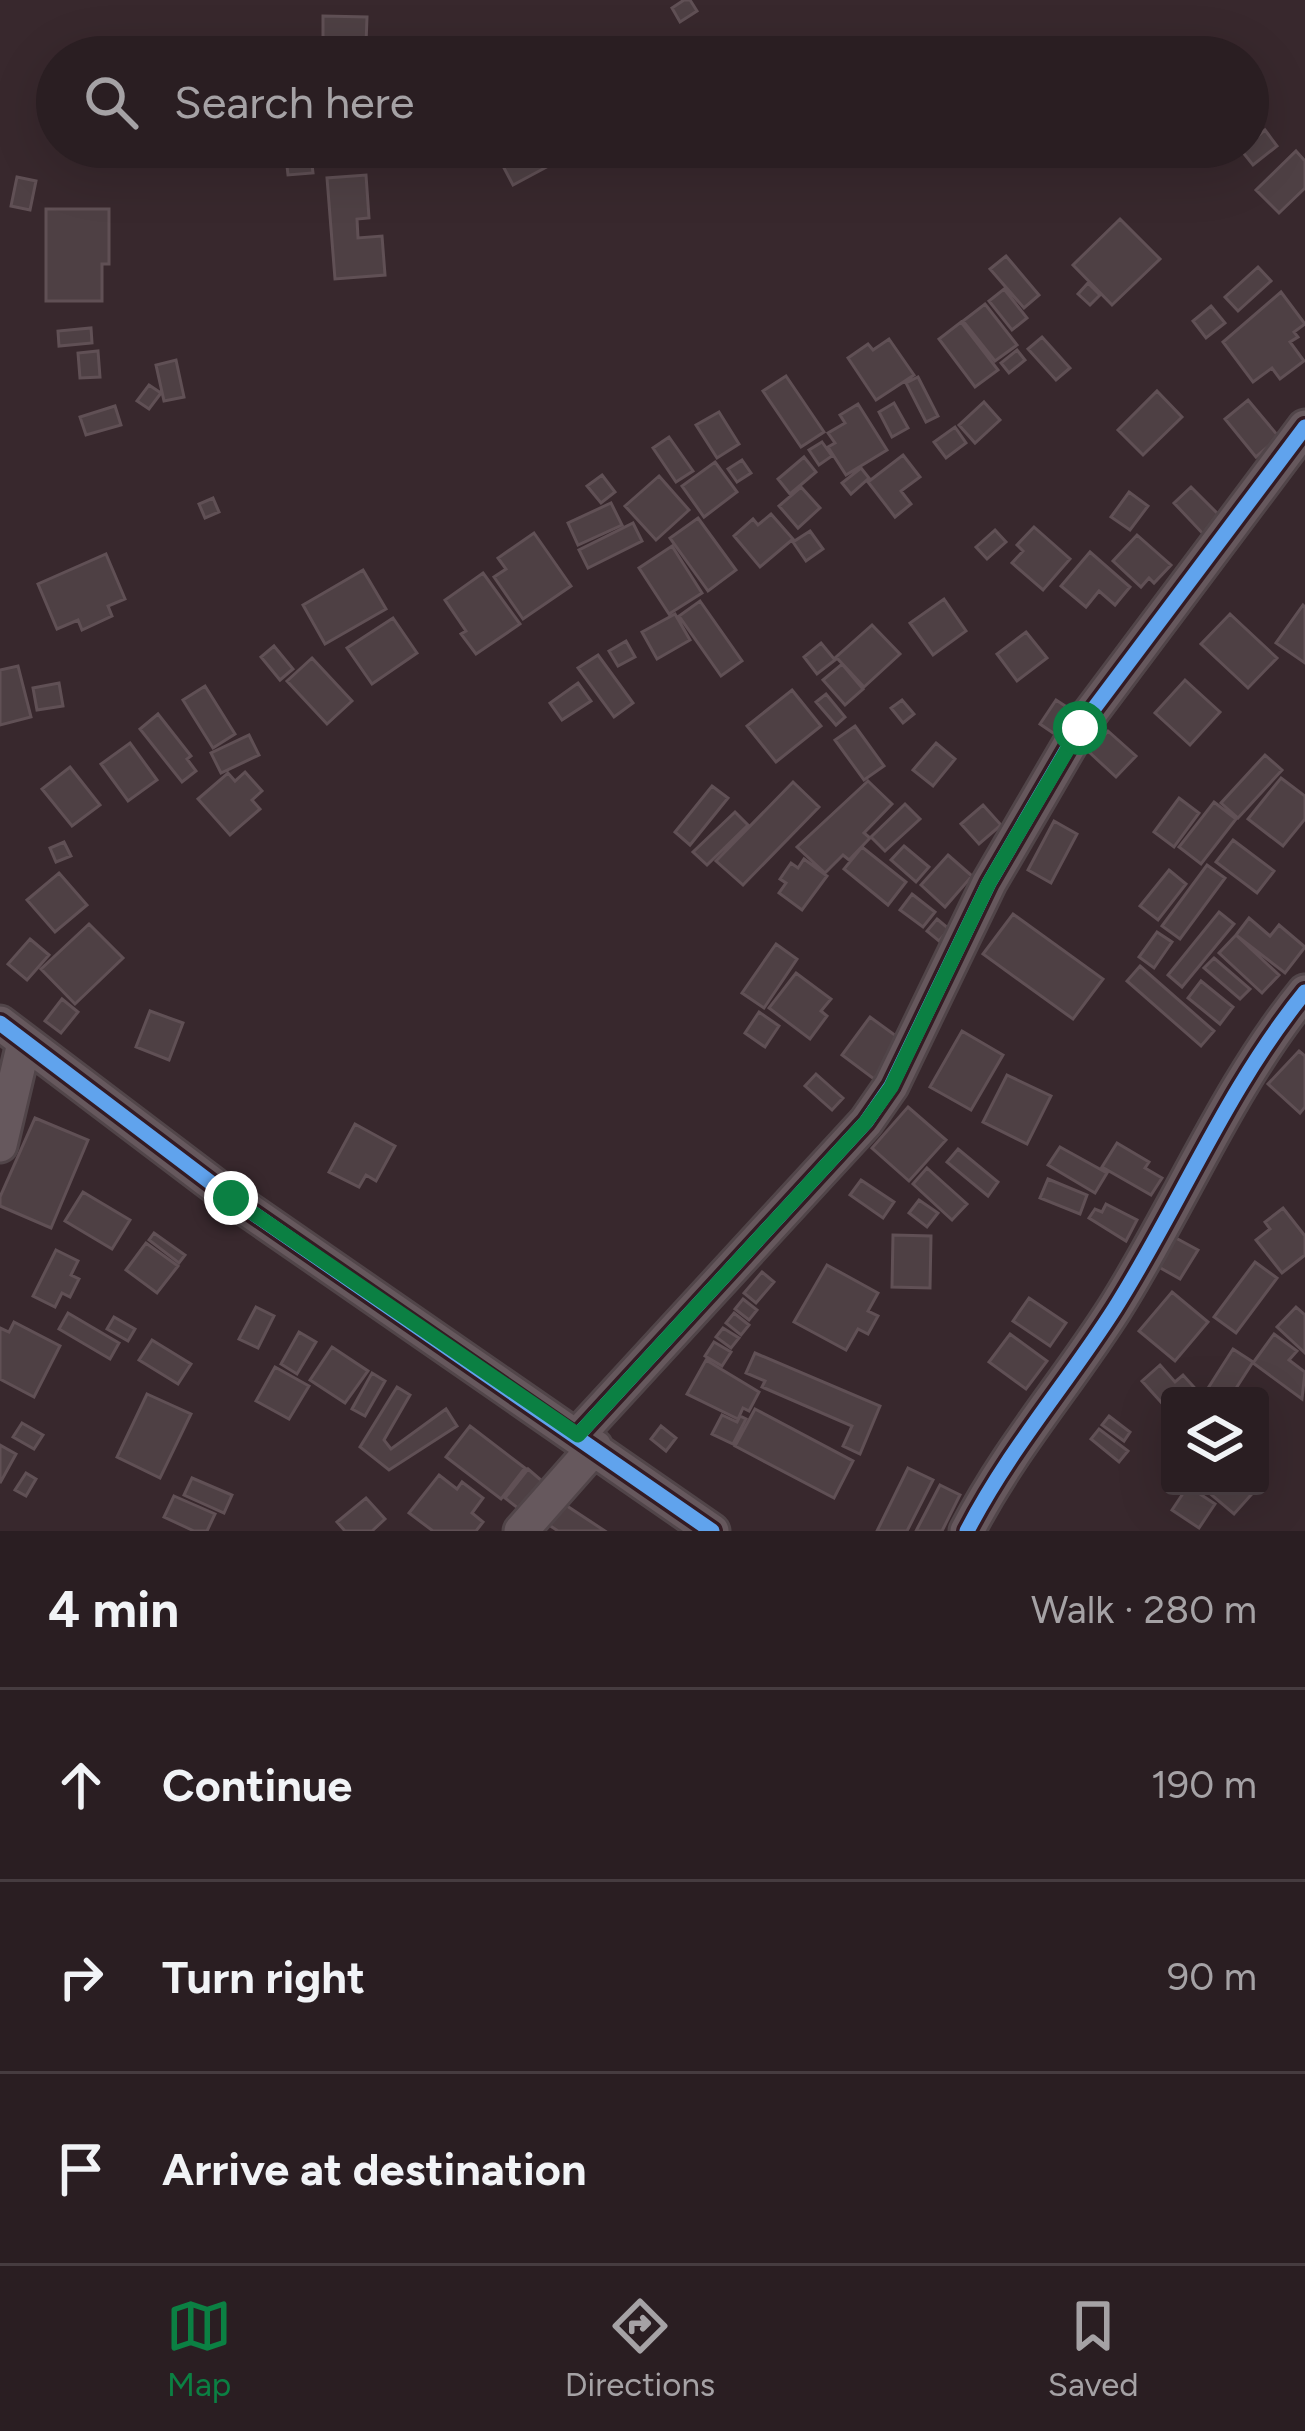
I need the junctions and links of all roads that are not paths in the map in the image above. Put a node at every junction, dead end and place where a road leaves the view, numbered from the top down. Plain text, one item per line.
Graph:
1 (1305, 427) edge
2 (1305, 992) edge
3 (12, 1033) edge
4 (0, 1145) edge
5 (586, 1441) junction
6 (521, 1531) edge
7 (712, 1531) edge
8 (967, 1531) edge

1 - 5 street
2 - 8 street
3 - 4 street
3 - 5 street
5 - 6 street
5 - 7 street

